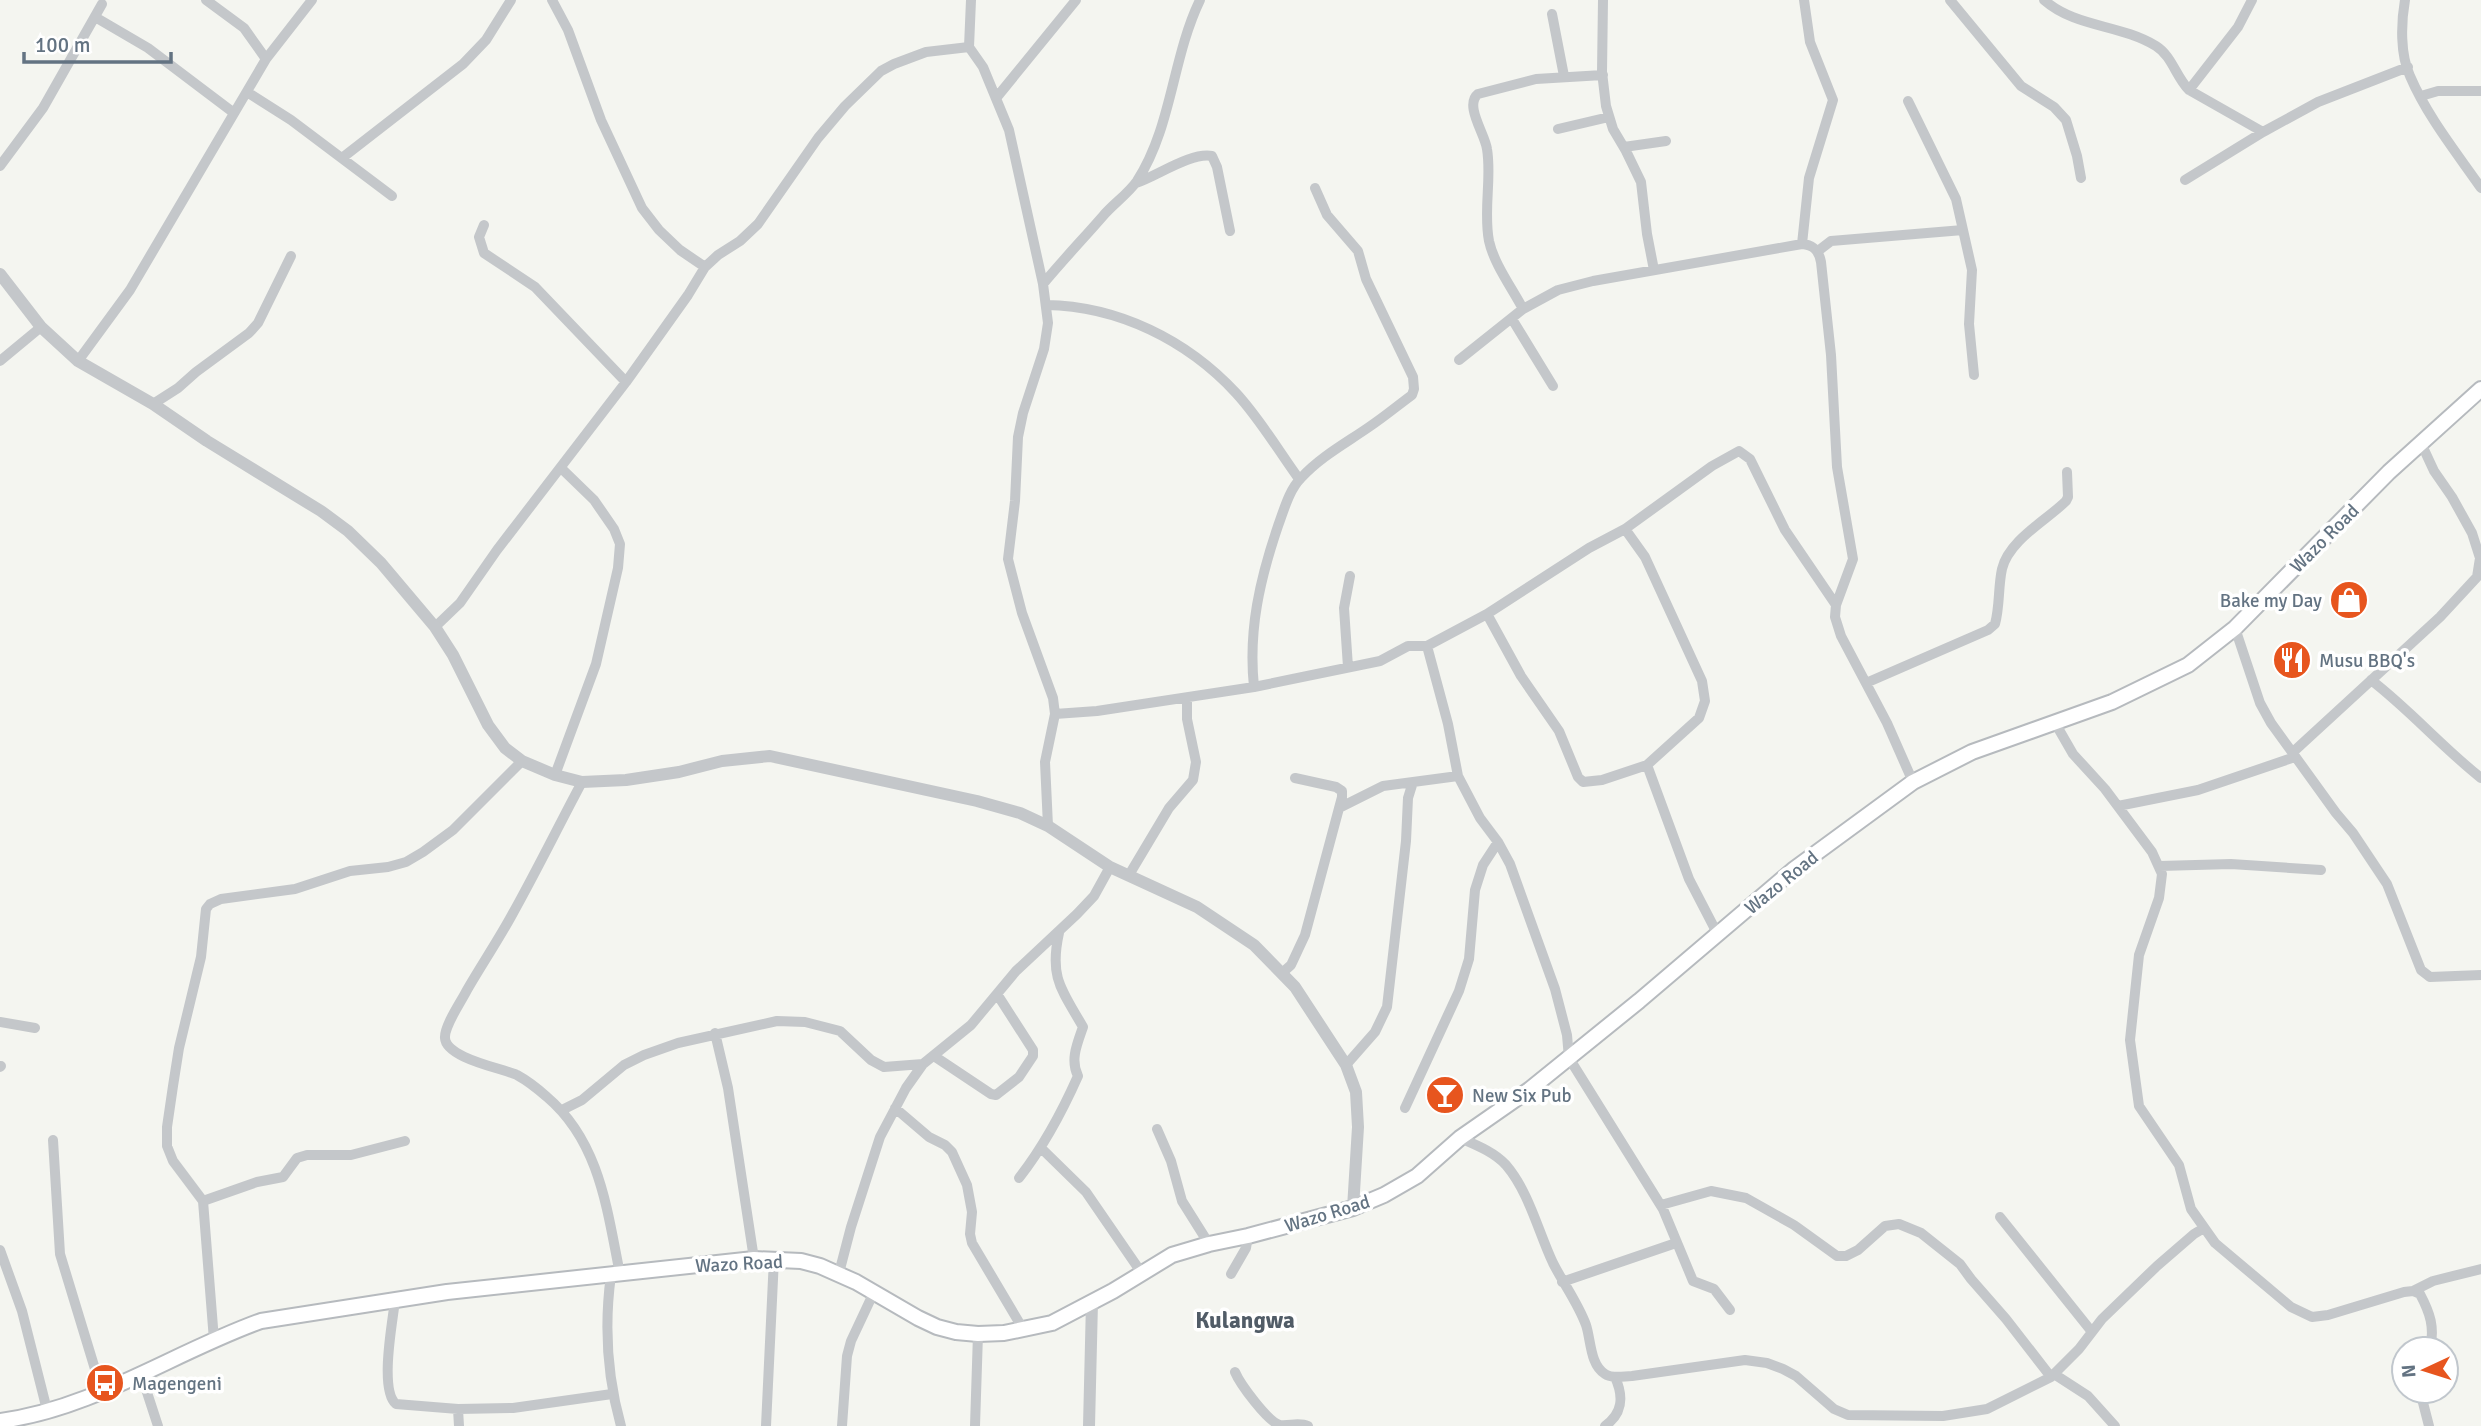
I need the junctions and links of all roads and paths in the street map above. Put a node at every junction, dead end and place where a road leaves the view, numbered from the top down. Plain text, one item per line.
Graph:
1 (206, 0) edge
2 (312, 0) edge
3 (511, 0) edge
4 (552, 0) edge
5 (971, 0) edge
6 (1076, 0) edge
7 (1200, 0) edge
8 (1603, 0) edge
9 (1804, 0) edge
10 (1950, 0) edge
11 (2044, 0) edge
12 (2252, 0) edge
13 (2405, 0) edge
14 (102, 4) dead end
15 (1552, 14) dead end
16 (95, 18) junction
17 (969, 47) junction
18 (266, 59) junction
19 (2407, 67) junction
20 (1603, 75) junction
21 (1564, 76) junction
22 (2189, 90) junction
23 (2481, 91) edge
24 (247, 92) junction
25 (2421, 96) junction
26 (997, 97) junction
27 (1908, 101) dead end
28 (234, 113) junction
29 (1609, 117) junction
30 (1558, 129) dead end
31 (2263, 132) junction
32 (1666, 141) dead end
33 (1624, 147) junction
34 (342, 158) junction
35 (0, 166) edge
36 (2081, 178) dead end
37 (2185, 180) dead end
38 (1136, 183) junction
39 (1315, 188) dead end
40 (2481, 188) edge
41 (391, 196) dead end
42 (484, 225) dead end
43 (1963, 230) junction
44 (1230, 231) dead end
45 (1802, 244) junction
46 (1818, 251) junction
47 (291, 256) dead end
48 (705, 267) junction
49 (1654, 270) junction
50 (0, 274) edge
51 (1043, 284) junction
52 (1046, 305) junction
53 (1523, 309) junction
54 (1512, 319) junction
55 (41, 327) junction
56 (1459, 360) dead end
57 (0, 361) edge
58 (78, 361) junction
59 (1974, 374) dead end
60 (626, 382) junction
61 (1553, 386) dead end
62 (2481, 389) edge
63 (153, 404) junction
64 (2421, 443) junction
65 (561, 468) junction
66 (2067, 472) dead end
67 (1299, 479) junction
68 (1625, 529) junction
69 (1350, 576) dead end
70 (1836, 604) junction
71 (1487, 614) junction
72 (435, 627) junction
73 (2235, 628) junction
74 (1427, 646) junction
75 (1348, 667) junction
76 (2371, 680) junction
77 (1866, 683) junction
78 (1254, 687) junction
79 (1187, 698) junction
80 (1055, 714) junction
81 (2054, 721) junction
82 (2293, 755) junction
83 (522, 761) junction
84 (1647, 765) junction
85 (555, 775) junction
86 (1458, 775) junction
87 (1294, 778) dead end
88 (2481, 778) edge
89 (582, 782) junction
90 (1413, 782) junction
91 (1913, 782) junction
92 (2118, 806) junction
93 (1339, 808) junction
94 (1048, 826) junction
95 (1498, 842) junction
96 (2160, 866) junction
97 (1110, 867) junction
98 (2321, 870) dead end
99 (1129, 875) junction
100 (1059, 933) junction
101 (1717, 933) junction
102 (1282, 973) junction
103 (2481, 975) edge
104 (997, 994) junction
105 (0, 1022) edge
106 (35, 1028) dead end
107 (715, 1033) junction
108 (934, 1056) junction
109 (1569, 1058) junction
110 (923, 1064) junction
111 (1346, 1065) junction
112 (895, 1108) junction
113 (1405, 1108) dead end
114 (562, 1110) junction
115 (1157, 1129) dead end
116 (1460, 1138) junction
117 (52, 1140) dead end
118 (405, 1141) dead end
119 (1041, 1148) junction
120 (1019, 1178) dead end
121 (203, 1202) junction
122 (1661, 1205) junction
123 (1353, 1208) junction
124 (2000, 1217) dead end
125 (2204, 1228) junction
126 (1248, 1236) junction
127 (1676, 1243) junction
128 (1209, 1244) junction
129 (0, 1250) edge
130 (774, 1258) junction
131 (754, 1259) junction
132 (2481, 1269) edge
133 (1141, 1272) junction
134 (839, 1273) junction
135 (615, 1274) junction
136 (1231, 1274) dead end
137 (1562, 1282) junction
138 (2413, 1291) junction
139 (874, 1292) junction
140 (395, 1300) junction
141 (1092, 1302) junction
142 (1730, 1310) dead end
143 (1023, 1329) junction
144 (2092, 1332) junction
145 (978, 1334) junction
146 (2432, 1335) edge
147 (214, 1340) junction
148 (1235, 1372) dead end
149 (141, 1374) junction
150 (2053, 1375) junction
151 (1615, 1377) junction
152 (102, 1392) junction
153 (612, 1394) junction
154 (2424, 1405) edge
155 (458, 1409) junction
156 (47, 1410) junction
157 (1616, 1418) junction
158 (1868, 1420) edge
159 (0, 1421) edge
160 (2112, 1422) edge
161 (158, 1426) edge
162 (459, 1426) edge
163 (621, 1426) edge
164 (766, 1426) edge
165 (842, 1426) edge
166 (975, 1426) edge
167 (1089, 1426) edge
168 (1308, 1426) edge
169 (1605, 1426) edge
170 (1626, 1426) edge
171 (2123, 1426) edge
172 (2429, 1426) edge

1 - 18 street
2 - 18 street
3 - 34 street
4 - 48 street
5 - 17 street
6 - 26 street
7 - 38 street
8 - 20 street
9 - 45 street
10 - 36 street
11 - 22 street
12 - 22 street
13 - 19 street
14 - 16 street
15 - 21 street
16 - 28 street
16 - 35 street
17 - 26 street
17 - 48 street
18 - 24 street
19 - 25 street
19 - 31 street
20 - 21 street
20 - 29 street
21 - 53 street
22 - 31 street
23 - 25 street
24 - 28 street
24 - 34 street
25 - 40 street
26 - 51 street
27 - 43 street
28 - 58 street
29 - 30 street
29 - 33 street
31 - 37 street
32 - 33 street
33 - 49 street
34 - 41 street
38 - 44 street
38 - 51 street
39 - 67 street
42 - 60 street
43 - 46 street
43 - 59 street
45 - 46 street
45 - 49 street
46 - 70 street
47 - 63 street
48 - 60 street
49 - 53 street
50 - 55 street
51 - 52 street
52 - 67 street
52 - 80 street
53 - 54 street
54 - 56 street
54 - 61 street
55 - 57 street
55 - 58 street
58 - 63 street
60 - 65 street
62 - 64 main road, Wazo Road
63 - 72 street
64 - 73 main road, Wazo Road
64 - 76 street
65 - 72 street
65 - 85 street
66 - 77 street
67 - 78 street
68 - 70 street
68 - 71 street
68 - 84 street
69 - 75 street
70 - 77 street
71 - 74 street
71 - 84 street
72 - 83 street
73 - 81 main road, Wazo Road
73 - 82 street
74 - 75 street
74 - 86 street
75 - 78 street
76 - 82 street
76 - 88 street
77 - 91 street
78 - 79 street
79 - 80 street
79 - 99 street
80 - 94 street
81 - 91 main road, Wazo Road
81 - 92 street
82 - 92 street
82 - 103 street
83 - 85 street
83 - 121 street
84 - 101 street
85 - 89 street
86 - 90 street
86 - 95 street
87 - 93 street
89 - 94 street
89 - 114 street
90 - 93 street
90 - 111 street
91 - 101 main road, Wazo Road
92 - 96 street
93 - 102 street
94 - 97 street
95 - 109 street
95 - 113 street
96 - 98 street
96 - 125 street
97 - 99 street
97 - 100 street
99 - 102 street
100 - 104 street
100 - 119 street
101 - 109 main road, Wazo Road
102 - 111 street
104 - 108 street
104 - 108 street
105 - 106 street
107 - 110 street
107 - 114 street
107 - 131 street
108 - 110 street
109 - 116 main road, Wazo Road
109 - 122 street
110 - 112 street
111 - 123 street
112 - 134 street
112 - 143 street
114 - 135 street
115 - 128 street
116 - 123 main road, Wazo Road
116 - 137 street
117 - 152 street
118 - 121 street
119 - 120 street
119 - 133 street
121 - 147 street
122 - 127 street
122 - 150 street
123 - 126 main road, Wazo Road
124 - 144 street
125 - 138 street
125 - 144 street
126 - 128 main road, Wazo Road
126 - 136 street
127 - 137 street
127 - 142 street
128 - 133 main road, Wazo Road
129 - 156 street
130 - 131 main road, Wazo Road
130 - 134 main road, Wazo Road
130 - 164 street
131 - 135 main road, Wazo Road
132 - 138 street
133 - 141 main road, Wazo Road
134 - 139 main road, Wazo Road
135 - 140 main road, Wazo Road
135 - 153 street
137 - 151 street
138 - 146 street
139 - 145 main road, Wazo Road
139 - 165 street
140 - 147 main road, Wazo Road
140 - 155 street
141 - 143 main road, Wazo Road
141 - 167 street
143 - 145 main road, Wazo Road
144 - 150 street
145 - 166 street
147 - 149 main road, Wazo Road
148 - 168 street
149 - 152 main road, Wazo Road
149 - 161 street
150 - 158 street
150 - 160 street
151 - 157 street
151 - 158 street
152 - 156 main road, Wazo Road
153 - 155 street
153 - 163 street
154 - 172 street
155 - 162 street
156 - 159 main road, Wazo Road
157 - 169 street
157 - 170 street
160 - 171 street

